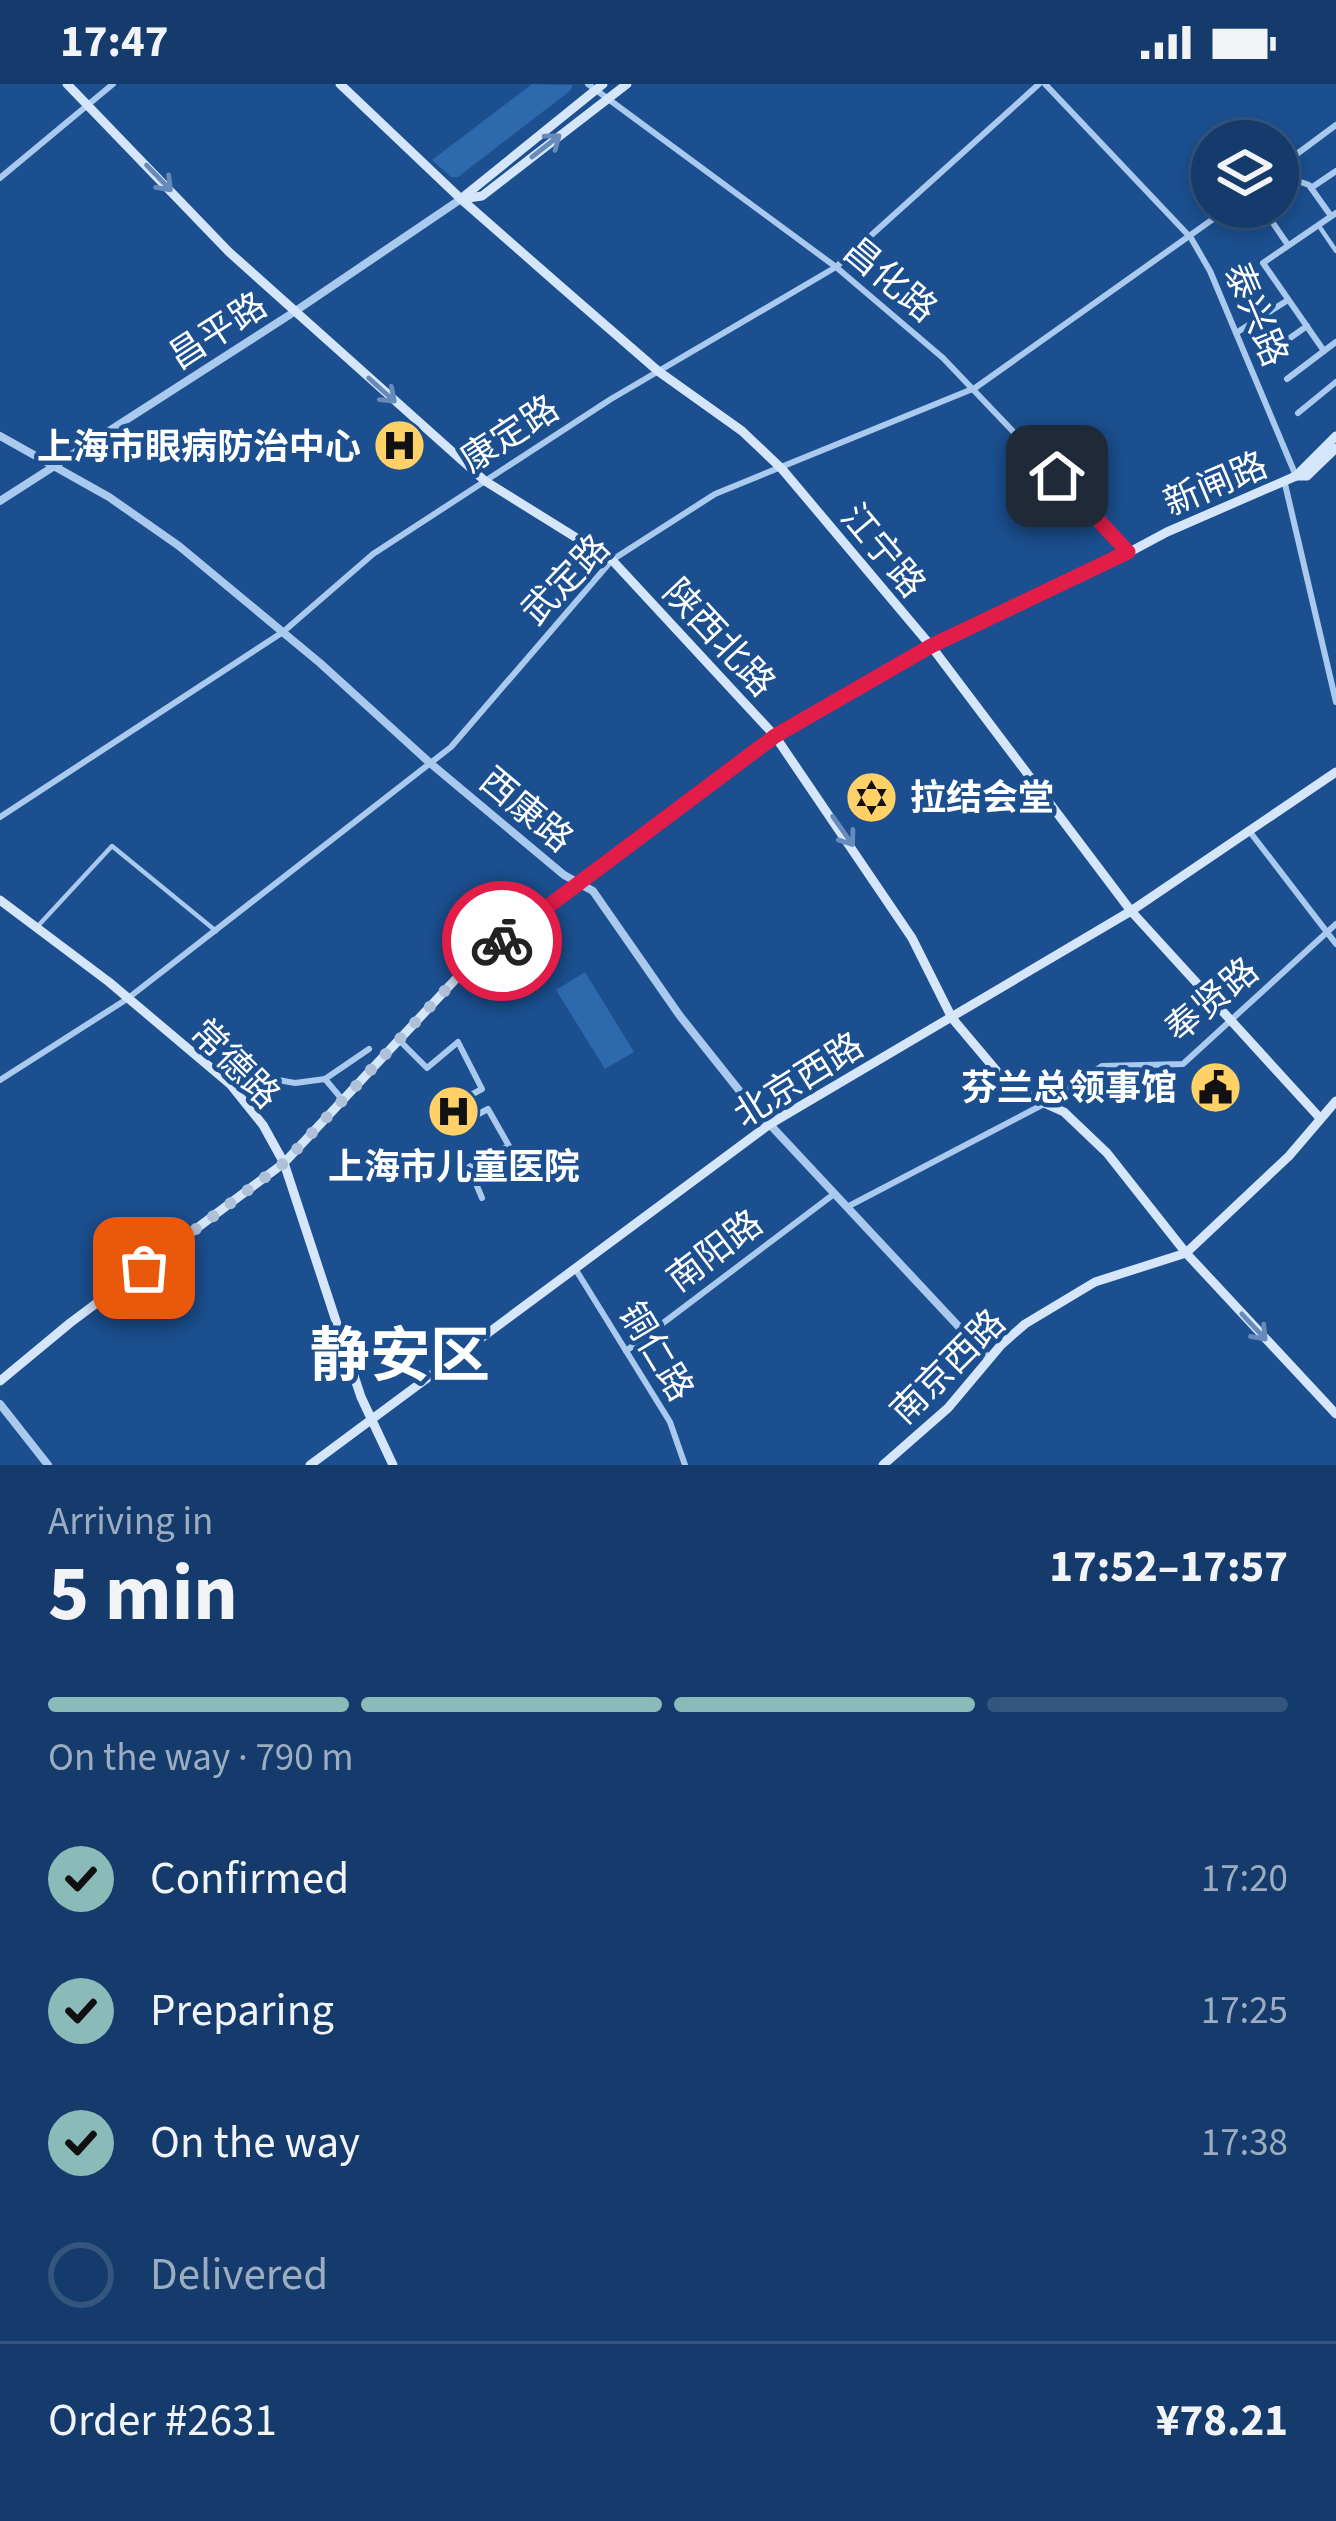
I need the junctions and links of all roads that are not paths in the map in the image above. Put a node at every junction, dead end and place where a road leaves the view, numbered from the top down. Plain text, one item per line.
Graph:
1 (67, 84) edge
2 (113, 84) edge
3 (340, 84) edge
4 (627, 84) edge
5 (1042, 84) edge
6 (595, 86) edge
7 (608, 98) junction
8 (89, 104) junction
9 (1336, 124) edge
10 (1299, 152) edge
11 (1336, 171) edge
12 (0, 178) edge
13 (1299, 182) edge
14 (1311, 188) junction
15 (460, 200) junction
16 (1333, 214) edge
17 (1318, 225) junction
18 (1204, 228) edge
19 (1276, 228) edge
20 (1191, 238) junction
21 (1288, 245) junction
22 (1336, 251) edge
23 (836, 267) junction
24 (1288, 300) junction
25 (294, 312) junction
26 (1307, 326) junction
27 (1236, 333) junction
28 (1336, 342) edge
29 (1324, 351) junction
30 (1269, 353) dead end
31 (658, 370) junction
32 (1287, 379) dead end
33 (1336, 382) edge
34 (975, 388) junction
35 (1298, 413) dead end
36 (0, 436) edge
37 (1336, 436) edge
38 (1336, 448) edge
39 (55, 467) junction
40 (782, 470) junction
41 (1296, 476) junction
42 (484, 481) junction
43 (1285, 484) junction
44 (0, 501) edge
45 (1128, 552) junction
46 (612, 560) junction
47 (283, 632) junction
48 (931, 646) junction
49 (1336, 702) edge
50 (775, 736) junction
51 (430, 763) junction
52 (1336, 772) edge
53 (0, 817) edge
54 (1250, 832) junction
55 (578, 884) junction
56 (0, 900) edge
57 (1131, 911) junction
58 (1336, 923) edge
59 (37, 927) dead end
60 (216, 931) junction
61 (1327, 932) junction
62 (1336, 944) edge
63 (127, 999) junction
64 (952, 1018) junction
65 (1232, 1021) junction
66 (399, 1040) junction
67 (369, 1048) dead end
68 (256, 1076) dead end
69 (325, 1079) junction
70 (0, 1080) edge
71 (341, 1098) junction
72 (1336, 1101) edge
73 (1042, 1105) junction
74 (1319, 1118) junction
75 (770, 1124) junction
76 (284, 1163) junction
77 (835, 1193) junction
78 (482, 1198) dead end
79 (848, 1208) junction
80 (1186, 1253) junction
81 (576, 1270) junction
82 (626, 1351) junction
83 (989, 1359) junction
84 (0, 1381) edge
85 (0, 1404) edge
86 (1336, 1414) edge
87 (371, 1417) junction
88 (48, 1465) edge
89 (310, 1465) edge
90 (393, 1465) edge
91 (685, 1465) edge
92 (883, 1465) edge

1 - 8 main road, 陕西北路
2 - 8 street
3 - 15 main road, 江宁路
4 - 7 main road, 昌平路
5 - 20 street, 泰兴路
5 - 23 street, 康定路
6 - 7 street, 昌化路
6 - 15 main road, 昌平路
15 -> 7 main road, 昌平路
7 - 23 street, 昌化路
8 - 12 street
8 -> 25 main road, 陕西北路
9 - 10 street
11 - 14 street
13 - 14 street
14 - 16 street
15 - 25 street, 昌平路
15 - 31 main road, 江宁路
16 - 17 street
17 - 21 street
17 - 22 street
18 - 20 street, 武定路
19 - 21 street
20 - 27 street, 泰兴路
20 - 34 street, 武定路
21 - 24 street
23 - 31 street, 康定路
23 - 34 street, 昌化路
24 - 26 street
24 - 27 street
25 - 39 street, 昌平路
25 -> 42 main road, 陕西北路
26 - 29 street
26 - 30 street
27 - 41 street, 泰兴路
28 - 29 street
29 - 32 street
31 - 40 main road, 江宁路
31 - 42 street, 康定路
33 - 35 street
34 - 40 street, 武定路
34 - 45 street, 昌化路
36 - 39 street, 西康路
37 - 41 main road, 新闸路
38 - 41 main road, 新闸路
39 - 44 street, 昌平路
39 - 47 street, 西康路
40 - 46 street, 武定路
40 - 48 main road, 江宁路
41 - 43 main road, 新闸路
42 - 46 main road, 陕西北路
42 - 47 street, 康定路
43 - 45 main road, 新闸路
43 - 49 street
45 - 48 main road, 新闸路
46 - 50 main road, 陕西北路
46 - 51 street, 武定路
47 - 51 street, 西康路
47 - 53 street, 康定路
48 - 50 main road, 新闸路
48 - 57 main road, 江宁路
50 - 55 main road, 新闸路
50 -> 64 main road, 陕西北路
51 - 55 street, 西康路
51 - 60 street, 武定路
52 - 54 main road, 北京西路
54 - 57 main road, 北京西路
54 - 61 street
55 - 66 main road, 新闸路
55 - 75 street, 西康路
56 - 63 main road, 常德路
57 - 64 main road, 北京西路
57 - 65 main road, 江宁路
58 - 61 street, 奉贤路
59 - 60 street
60 - 63 street, 武定路
61 - 62 street
61 - 65 street, 奉贤路
63 - 70 street, 武定路
63 - 76 main road, 常德路
64 - 73 main road, 陕西北路
64 - 75 main road, 北京西路
65 - 73 street, 奉贤路
65 - 74 main road, 江宁路
66 - 71 main road, 新闸路
66 - 78 street
67 - 69 street
68 - 69 street
69 - 71 street
71 - 76 main road, 新闸路
72 - 74 main road, 南京西路
73 - 79 street
73 - 80 main road, 陕西北路
74 - 80 main road, 南京西路
75 - 77 street, 西康路
75 - 81 main road, 北京西路
76 - 84 main road, 新闸路
76 - 87 main road, 常德路
77 - 79 street, 西康路
77 - 82 street, 南阳路
79 - 83 street, 西康路
80 - 83 main road, 南京西路
80 -> 86 main road, 陕西北路
81 - 82 street, 铜仁路
81 - 87 main road, 北京西路
82 - 91 street, 铜仁路
83 - 92 main road, 南京西路
85 - 88 street
87 - 89 main road, 北京西路
87 - 90 main road, 常德路

